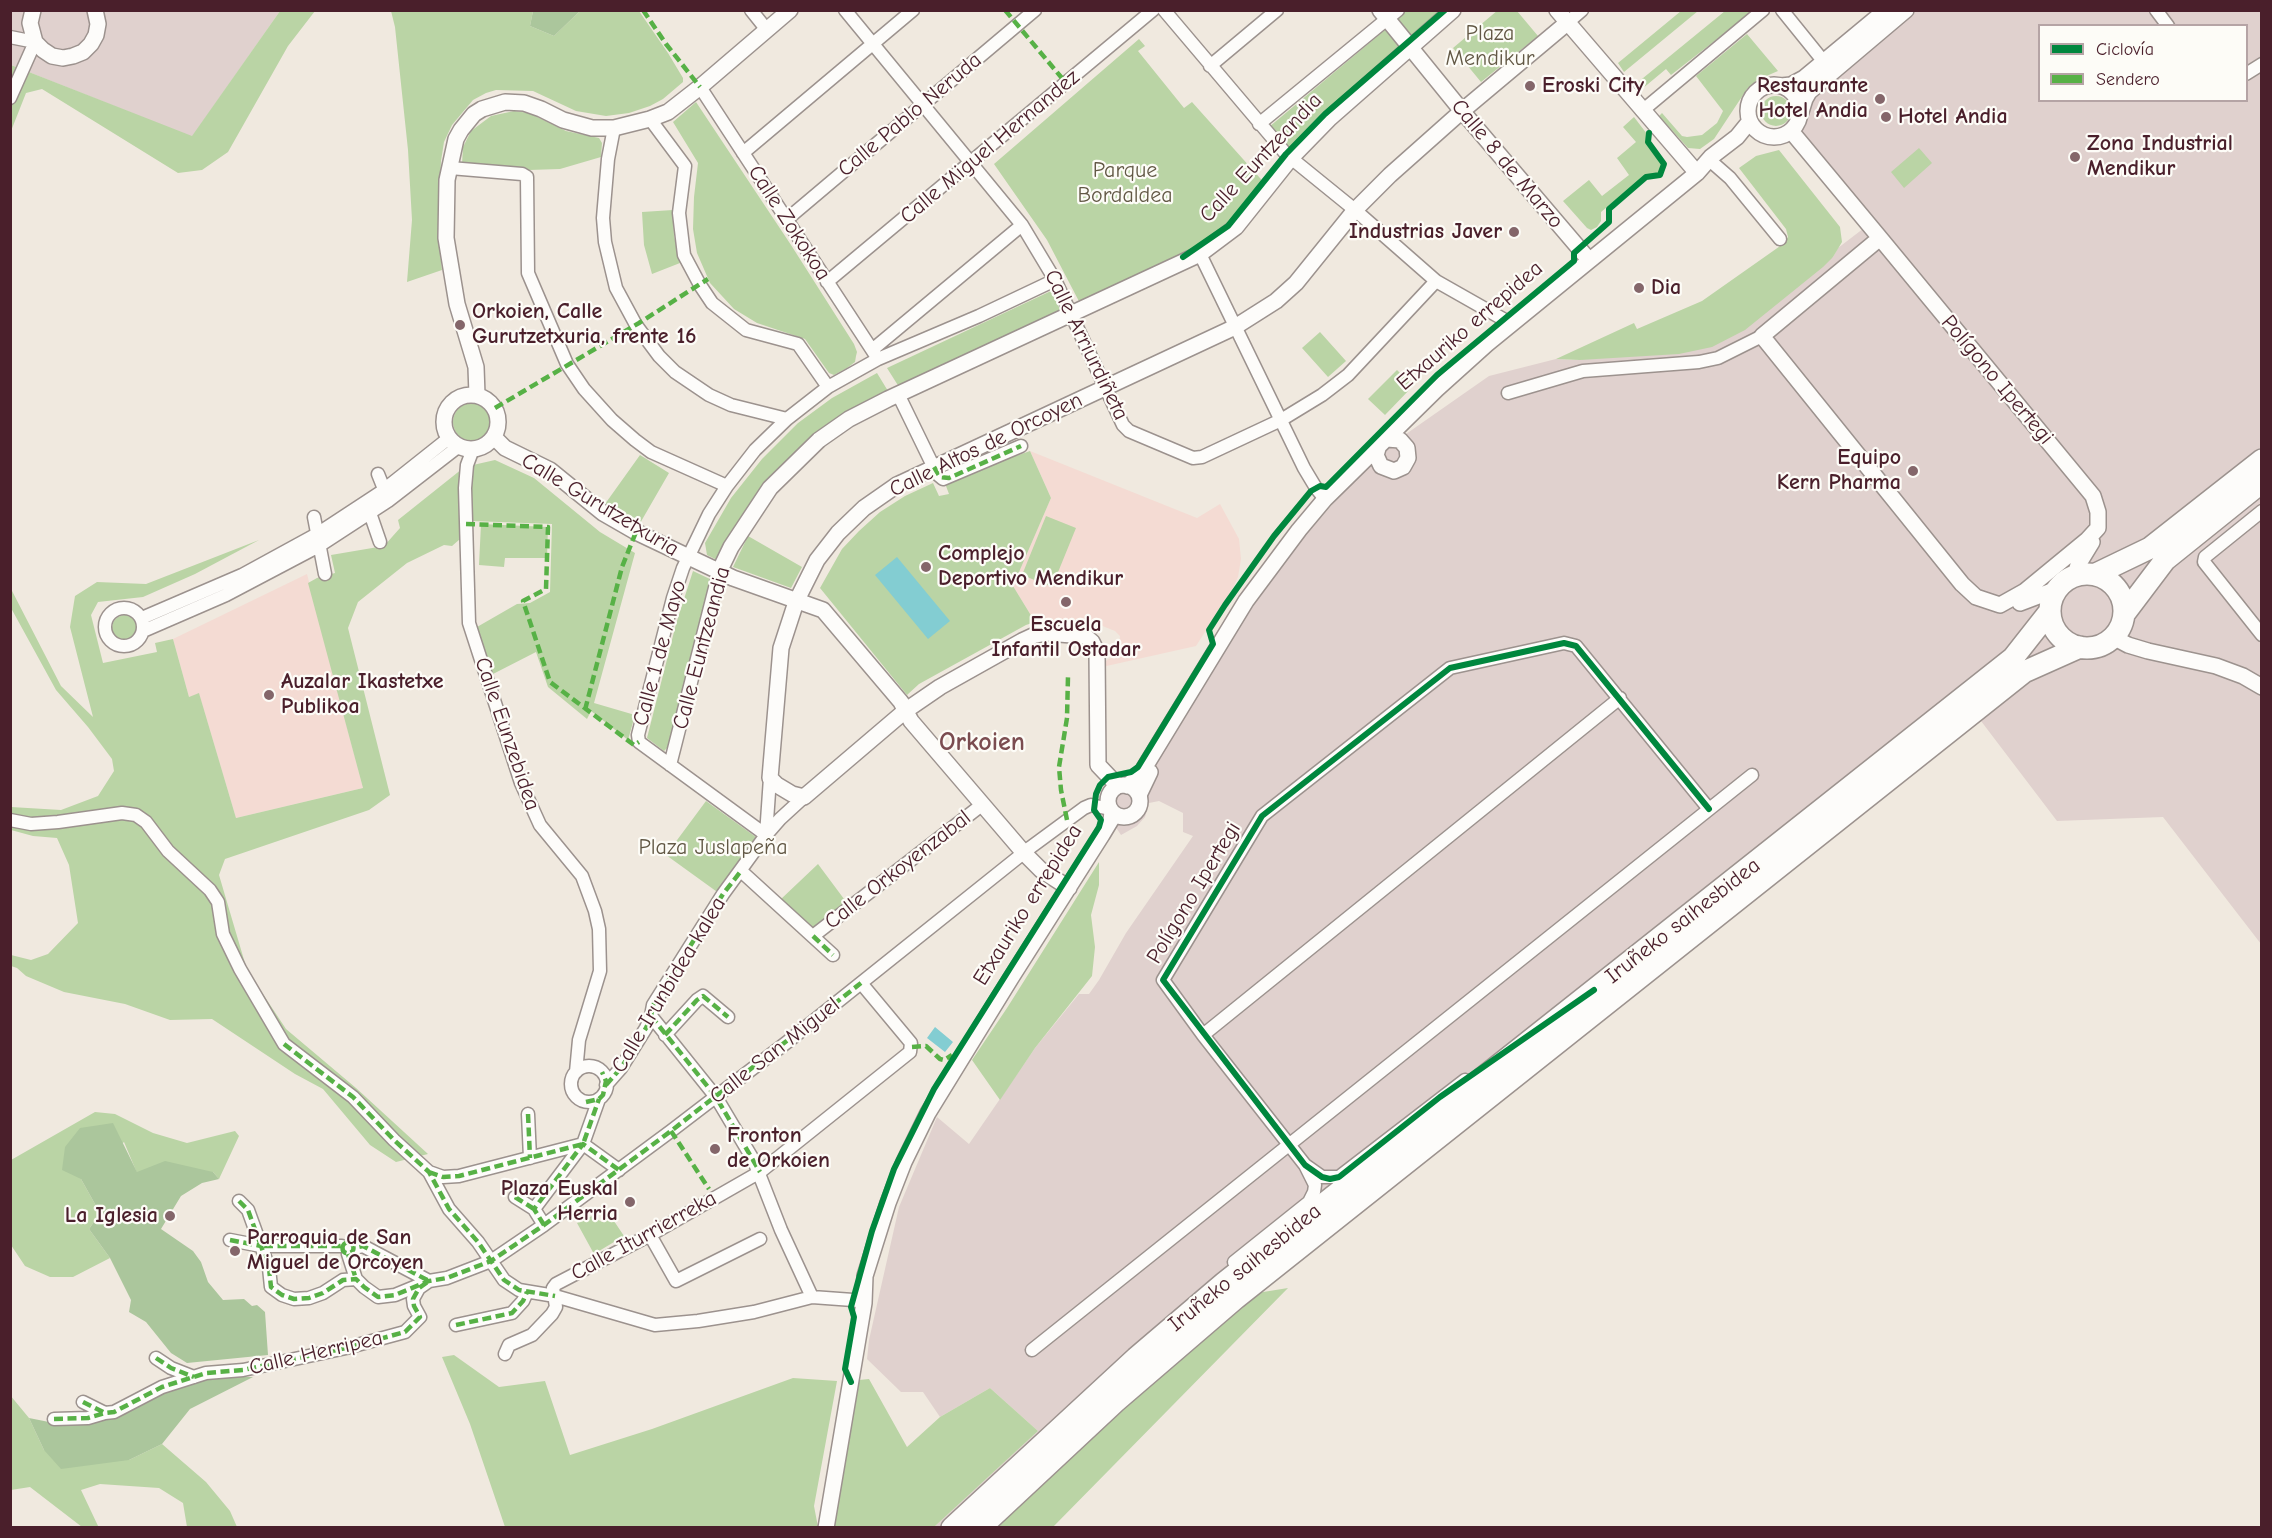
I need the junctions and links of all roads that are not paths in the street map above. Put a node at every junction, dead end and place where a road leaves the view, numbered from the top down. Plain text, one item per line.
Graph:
1 (33, 10) edge
2 (751, 10) edge
3 (790, 10) edge
4 (845, 10) edge
5 (913, 10) edge
6 (1035, 10) edge
7 (1153, 10) edge
8 (1164, 10) edge
9 (1277, 10) edge
10 (1453, 10) edge
11 (1557, 10) edge
12 (1582, 10) edge
13 (1763, 10) edge
14 (1782, 10) edge
15 (1886, 10) edge
16 (1906, 10) edge
17 (2156, 10) edge
18 (96, 11) edge
19 (1389, 13) edge
20 (1567, 23) junction
21 (2166, 24) edge
22 (768, 30) junction
23 (10, 37) edge
24 (35, 42) junction
25 (873, 45) junction
26 (1410, 47) junction
27 (1824, 62) junction
28 (2262, 64) edge
29 (1210, 66) junction
30 (2248, 73) edge
31 (1781, 86) junction
32 (700, 87) junction
33 (10, 98) edge
34 (923, 103) junction
35 (1462, 111) junction
36 (1642, 111) junction
37 (650, 119) junction
38 (1750, 121) junction
39 (1259, 124) junction
40 (1795, 126) junction
41 (614, 128) junction
42 (1767, 137) junction
43 (743, 153) junction
44 (1291, 158) junction
45 (972, 163) junction
46 (1714, 164) junction
47 (450, 168) junction
48 (1697, 173) junction
49 (1355, 210) junction
50 (786, 220) junction
51 (1022, 225) junction
52 (1880, 238) junction
53 (1780, 239) dead end
54 (1200, 254) junction
55 (1589, 260) junction
56 (1055, 280) junction
57 (1436, 281) junction
58 (827, 282) junction
59 (1070, 315) junction
60 (1235, 327) junction
61 (1508, 327) junction
62 (1762, 336) junction
63 (875, 355) junction
64 (828, 387) junction
65 (1106, 387) junction
66 (1508, 393) dead end
67 (898, 394) junction
68 (477, 395) junction
69 (1411, 416) junction
70 (787, 418) junction
71 (1281, 420) junction
72 (494, 437) junction
73 (1383, 442) junction
74 (1404, 444) junction
75 (461, 445) junction
76 (1022, 446) dead end
77 (2262, 460) edge
78 (1378, 464) junction
79 (934, 467) junction
80 (378, 474) dead end
81 (2262, 482) edge
82 (728, 486) junction
83 (384, 489) junction
84 (2262, 493) edge
85 (1325, 499) junction
86 (2262, 511) edge
87 (370, 513) junction
88 (2221, 514) junction
89 (314, 517) dead end
90 (2098, 528) junction
91 (318, 540) junction
92 (380, 542) dead end
93 (688, 558) junction
94 (719, 572) junction
95 (325, 574) dead end
96 (2096, 574) junction
97 (2075, 575) junction
98 (2057, 589) junction
99 (796, 602) junction
100 (2000, 605) junction
101 (2050, 611) junction
102 (2125, 613) junction
103 (142, 618) junction
104 (143, 631) junction
105 (2262, 635) edge
106 (2113, 638) junction
107 (2080, 647) junction
108 (2262, 687) edge
109 (1620, 698) junction
110 (905, 711) junction
111 (670, 765) junction
112 (1752, 775) dead end
113 (770, 778) junction
114 (1128, 789) junction
115 (804, 797) junction
116 (983, 804) junction
117 (1709, 809) junction
118 (1116, 813) junction
119 (10, 820) edge
120 (766, 835) junction
121 (1024, 853) junction
122 (741, 871) junction
123 (1069, 888) junction
124 (813, 936) junction
125 (833, 955) dead end
126 (861, 983) junction
127 (1594, 990) junction
128 (651, 1016) junction
129 (728, 1017) dead end
130 (665, 1035) junction
131 (1203, 1035) junction
132 (576, 1072) junction
133 (606, 1085) junction
134 (716, 1097) junction
135 (599, 1099) junction
136 (528, 1114) dead end
137 (583, 1144) junction
138 (1288, 1144) junction
139 (530, 1158) junction
140 (1305, 1165) junction
141 (620, 1170) junction
142 (429, 1172) junction
143 (760, 1172) junction
144 (515, 1197) dead end
145 (238, 1201) dead end
146 (534, 1209) junction
147 (544, 1225) junction
148 (650, 1235) junction
149 (760, 1239) dead end
150 (230, 1240) dead end
151 (261, 1246) junction
152 (348, 1250) junction
153 (491, 1261) junction
154 (356, 1280) junction
155 (429, 1281) junction
156 (526, 1292) junction
157 (555, 1296) junction
158 (812, 1297) junction
159 (864, 1303) junction
160 (456, 1324) dead end
161 (1032, 1350) dead end
162 (505, 1354) dead end
163 (156, 1358) dead end
164 (194, 1377) junction
165 (83, 1402) dead end
166 (105, 1413) junction
167 (1071, 1417) junction
168 (54, 1419) dead end
169 (826, 1527) edge
170 (952, 1527) edge
171 (980, 1527) edge

1 - 24 street
2 - 22 street
3 - 22 street
4 - 25 street, Calle Arriurdiñeta
5 - 25 street
6 - 34 street, Calle Pablo Neruda
7 - 45 street, Calle Miguel Hernandez
8 - 29 street
9 - 29 street
10 - 26 street, Calle Euntzeandia
11 - 20 street
12 - 20 street, Calle Altos de Orcoyen
13 - 36 street
14 - 27 street
15 - 27 street
16 - 40 street
17 - 21 street
18 - 24 street
19 - 26 street, Calle 8 de Marzo
19 - 39 street
20 - 35 street, Calle Altos de Orcoyen
20 - 36 street
22 - 32 street
23 - 24 street
24 - 33 street
25 - 34 street, Calle Arriurdiñeta
25 - 43 street
26 - 35 street, Calle 8 de Marzo
26 - 44 street, Calle Euntzeandia
27 - 31 street
28 - 30 street
29 - 39 street
31 - 38 street
31 - 40 street
32 - 37 street
32 - 43 street, Calle Zokokoa
34 - 45 street, Calle Arriurdiñeta
34 - 50 street, Calle Pablo Neruda
35 - 49 street, Calle Altos de Orcoyen
35 - 55 street, Calle 8 de Marzo
36 - 48 street
37 - 41 street
37 - 64 street
38 - 42 street
38 - 48 street, Etxauriko errepidea
39 - 44 street
40 - 42 street
40 - 52 street, Polígono Ipertegi
41 - 47 street
41 - 70 street
42 - 46 street, Etxauriko errepidea
43 - 50 street, Calle Zokokoa
44 - 49 street
44 - 54 street, Calle Euntzeandia
45 - 51 street, Calle Arriurdiñeta
45 - 58 street, Calle Miguel Hernandez
46 - 48 street, Etxauriko errepidea
46 - 53 street
47 - 68 street
47 - 82 street
48 - 55 street, Etxauriko errepidea
49 - 57 street
49 - 60 street, Calle Altos de Orcoyen
50 - 58 street, Calle Zokokoa
51 - 56 street, Calle Arriurdiñeta
51 - 63 street
52 - 62 street
52 - 90 street, Polígono Ipertegi
54 - 59 street, Calle Euntzeandia
54 - 60 street
55 - 61 street, Etxauriko errepidea
56 - 59 street, Calle Arriurdiñeta
56 - 63 street, Calle 1 de Mayo
57 - 61 street
57 - 71 street, Calle Arriurdiñeta
58 - 63 street, Calle Zokokoa
59 - 65 street, Calle Arriurdiñeta
59 - 67 street, Calle Euntzeandia
60 - 65 street, Calle Altos de Orcoyen
60 - 71 street
61 - 69 street, Etxauriko errepidea
62 - 66 street
62 - 100 street
63 - 64 street, Calle 1 de Mayo
64 - 70 street, Calle 1 de Mayo
65 - 71 street, Calle Arriurdiñeta
65 - 79 street, Calle Altos de Orcoyen
67 - 79 street
67 - 94 street, Calle Euntzeandia
68 - 72 street
68 - 75 street
69 - 73 street, Etxauriko errepidea
69 - 74 street, Etxauriko errepidea
70 - 82 street, Calle 1 de Mayo
71 - 85 street
72 - 75 street
72 - 93 street, Calle Gurutzetxuria
73 - 74 street
73 - 78 street
73 - 85 street, Etxauriko errepidea
74 - 78 street
75 - 83 street
75 - 87 street
75 - 132 street, Calle Eunzebidea
76 - 79 street
77 - 96 highway
78 - 114 street
79 - 99 street, Calle Altos de Orcoyen
80 - 83 street
81 - 88 highway
82 - 93 street, Calle 1 de Mayo
83 - 91 street
84 - 88 street
85 - 114 street, Etxauriko errepidea
86 - 105 street
87 - 91 street
87 - 92 street
88 - 102 highway
89 - 91 street
90 - 97 street
90 - 100 street
91 - 95 street
91 - 103 street
91 - 104 street
93 - 94 street, Calle Gurutzetxuria
93 - 111 street, Calle 1 de Mayo
94 - 99 street, Calle Gurutzetxuria
94 - 111 street, Calle Euntzeandia
96 - 97 highway
96 - 102 highway
97 - 98 highway
98 - 100 street
98 - 101 highway
99 - 110 street, Calle Gurutzetxuria
99 - 113 street, Calle Altos de Orcoyen
101 - 107 highway
101 - 127 highway, Iruñeko saihesbidea
102 - 106 highway
103 - 104 street
103 - 104 street
106 - 107 highway
106 - 108 street
107 - 171 highway, Iruñeko saihesbidea
109 - 117 street, Polígono Ipertegi
109 - 131 street
109 - 131 street, Polígono Ipertegi
110 - 114 street, Calle Irunbidea kalea
110 - 115 street, Calle Irunbidea kalea
110 - 116 street, Calle Gurutzetxuria
111 - 120 street, Calle 1 de Mayo
112 - 117 street
113 - 115 street
113 - 120 street, Calle Altos de Orcoyen
114 - 118 street
114 - 118 street
115 - 120 street, Calle Irunbidea kalea
116 - 121 street, Calle Gurutzetxuria
116 - 124 street, Calle Orkoyenzabal
117 - 138 street
118 - 121 street, Calle San Miguel
118 - 123 street, Etxauriko errepidea
118 - 159 street, Etxauriko errepidea
119 - 142 street
120 - 122 street, Calle Irunbidea kalea
121 - 123 street, Calle Gurutzetxuria
121 - 126 street, Calle San Miguel
122 - 124 street
122 - 128 street, Calle Irunbidea kalea
123 - 159 street, Etxauriko errepidea
124 - 125 street
126 - 134 street, Calle San Miguel
126 - 143 street, Calle Iturrierreka
127 - 140 street, Polígono Ipertegi
127 - 167 highway, Iruñeko saihesbidea
128 - 130 street
128 - 133 street, Calle Irunbidea kalea
129 - 130 street
130 - 134 street
131 - 138 street, Polígono Ipertegi
132 - 133 street
132 - 135 street
133 - 135 street
134 - 141 street, Calle San Miguel
134 - 143 street
135 - 137 street
136 - 139 street
137 - 139 street
137 - 141 street
137 - 146 street
138 - 140 street, Polígono Ipertegi
138 - 161 street
139 - 142 street
140 - 167 street, Polígono Ipertegi
141 - 147 street, Calle San Miguel
142 - 153 street
143 - 148 street, Calle Iturrierreka
143 - 158 street
144 - 146 street
145 - 151 street
146 - 147 street
147 - 153 street, Calle San Miguel
148 - 149 street
148 - 157 street, Calle Iturrierreka
150 - 151 street
151 - 152 street
151 - 154 street
152 - 154 street
152 - 155 street
153 - 155 street, Calle San Miguel
153 - 156 street
154 - 155 street, Calle San Miguel
155 - 164 street, Calle Herripea
156 - 157 street
156 - 160 street
157 - 158 street
157 - 162 street, Calle Iturrierreka
158 - 159 street
159 - 169 street, Etxauriko errepidea
163 - 164 street
164 - 166 street, Calle Herripea
165 - 166 street
166 - 168 street, Calle Herripea
167 - 170 highway, Iruñeko saihesbidea

